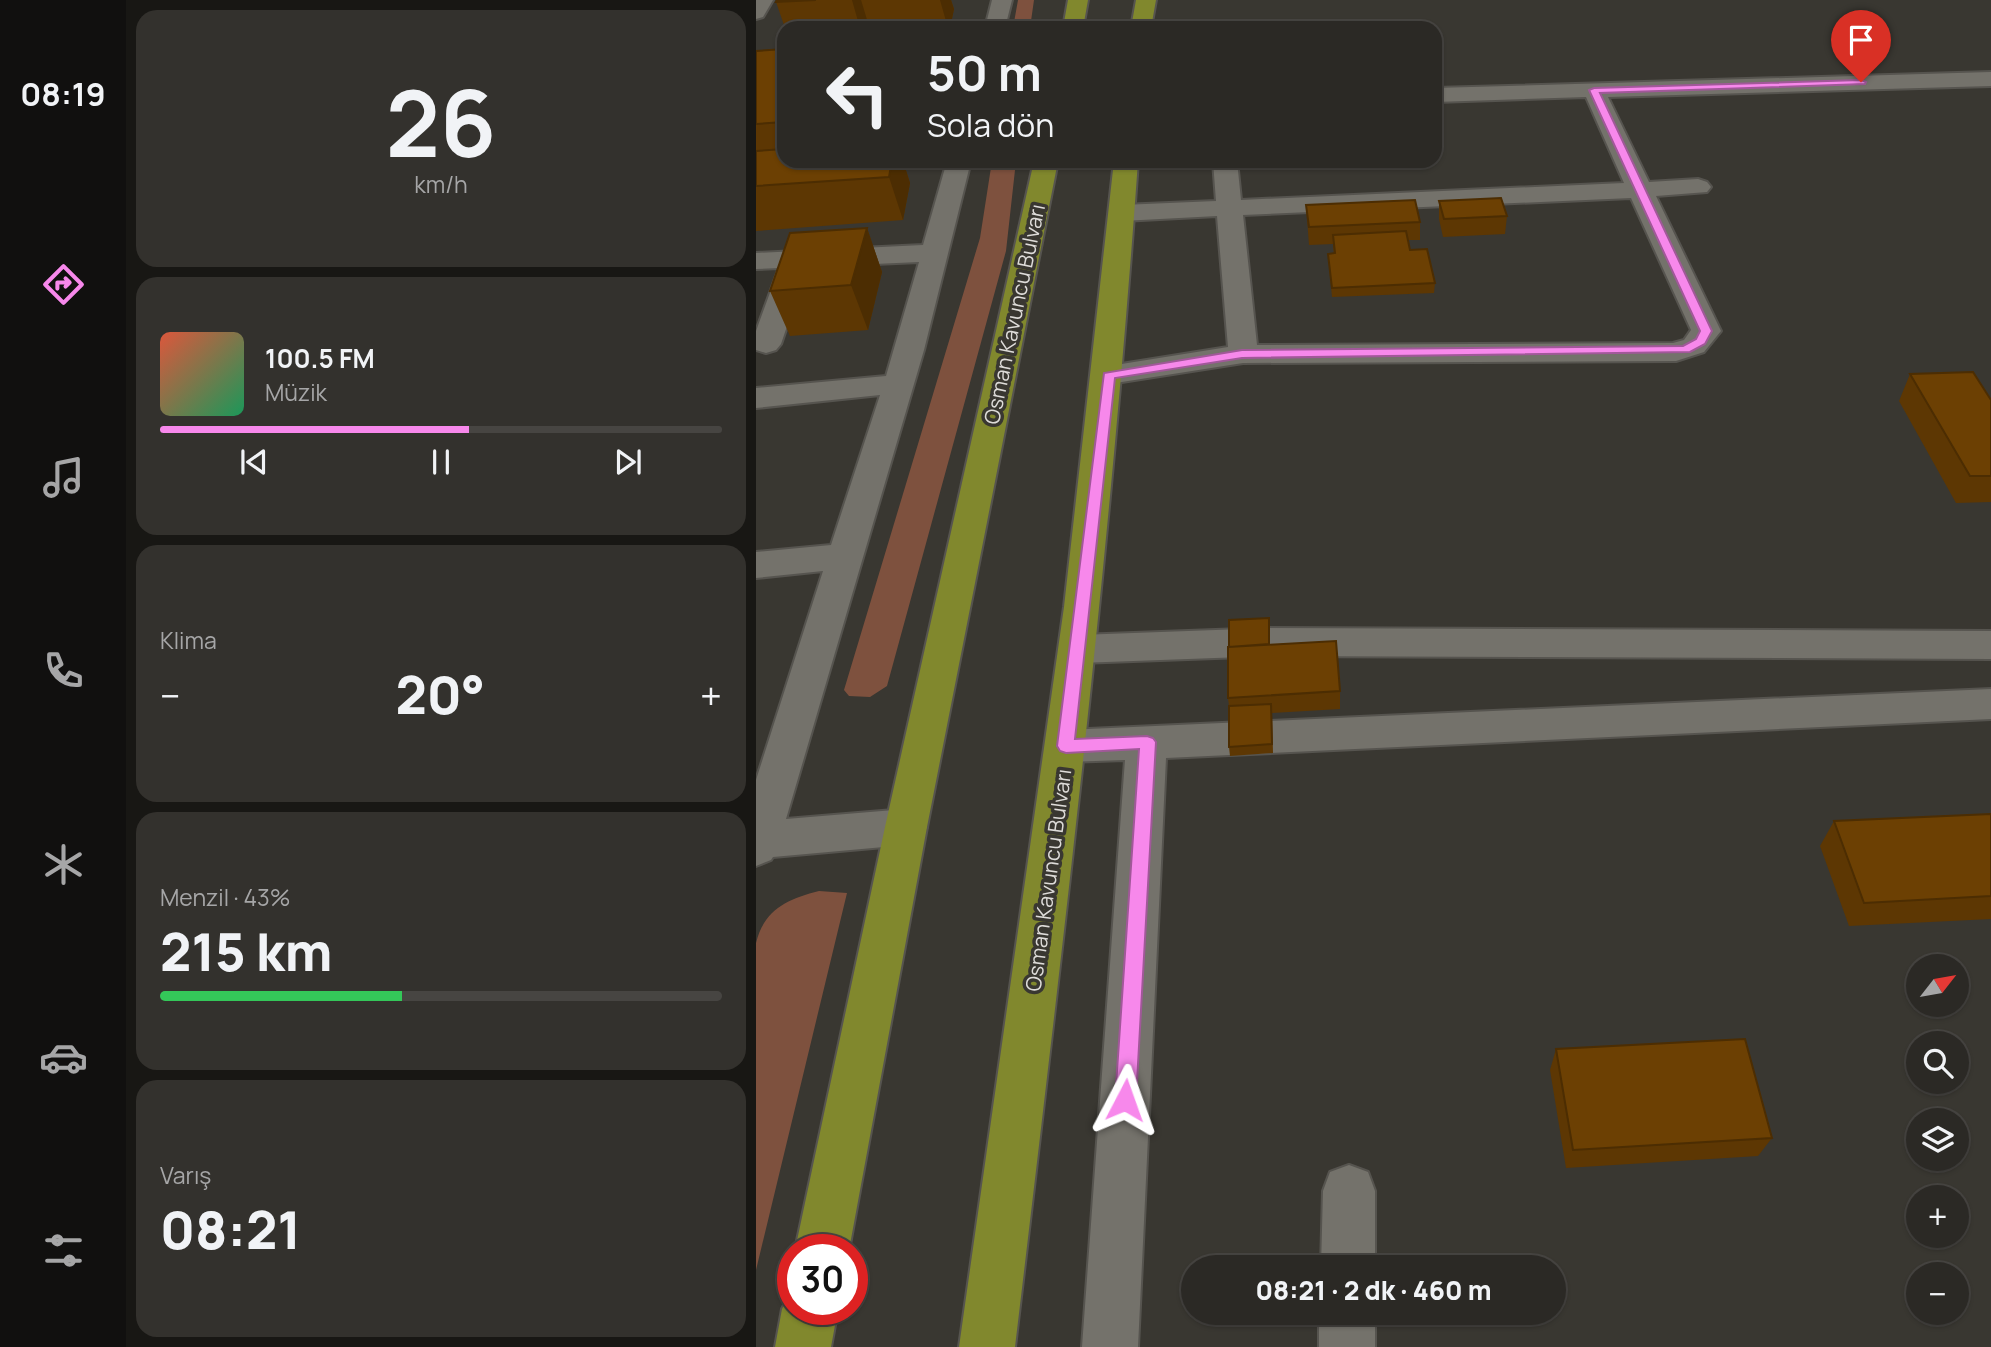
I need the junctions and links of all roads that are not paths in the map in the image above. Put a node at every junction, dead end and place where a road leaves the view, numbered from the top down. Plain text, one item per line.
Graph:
1 (763, 0) edge
2 (1002, 0) edge
3 (1060, 0) edge
4 (1077, 0) edge
5 (1129, 0) edge
6 (1146, 0) edge
7 (756, 13) edge
8 (997, 21) edge
9 (1062, 21) edge
10 (1074, 21) edge
11 (1130, 21) edge
12 (1142, 21) edge
13 (1991, 79) edge
14 (1594, 90) junction
15 (1442, 95) edge
16 (957, 168) edge
17 (1045, 168) edge
18 (1125, 168) edge
19 (1226, 168) edge
20 (1698, 187) dead end
21 (1640, 190) junction
22 (1230, 208) junction
23 (1122, 213) junction
24 (934, 253) junction
25 (796, 259) junction
26 (756, 261) edge
27 (766, 344) dead end
28 (1242, 354) junction
29 (1109, 375) junction
30 (898, 384) junction
31 (756, 398) edge
32 (845, 556) junction
33 (756, 565) edge
34 (1991, 645) edge
35 (1079, 649) junction
36 (1991, 704) edge
37 (1147, 742) junction
38 (1066, 746) junction
39 (906, 827) junction
40 (757, 842) edge
41 (1349, 1191) dead end
42 (825, 1234) edge
43 (1348, 1255) edge
44 (807, 1325) edge
45 (1347, 1325) edge
46 (803, 1347) edge
47 (987, 1347) edge
48 (1110, 1347) edge
49 (1347, 1347) edge

1 - 7 street
2 - 8 street
3 - 9 highway
4 - 10 highway
5 - 11 highway
6 - 12 highway
13 - 14 street
14 - 15 street
14 - 21 street
16 - 24 street
17 - 39 highway, Osman Kavuncu Bulvarı
18 - 23 highway, Osman Kavuncu Bulvarı
19 - 22 street
20 - 21 street
21 - 22 street
21 - 28 street
22 - 23 street
22 - 28 street
23 - 29 highway, Osman Kavuncu Bulvarı
24 - 25 street
24 - 30 street
25 - 26 street
25 - 27 street
28 - 29 street
29 - 35 highway, Osman Kavuncu Bulvarı
30 - 31 street
30 - 32 street
32 - 33 street
32 - 40 street
34 - 35 street
35 - 38 highway, Osman Kavuncu Bulvarı
36 - 37 street
37 - 38 street
37 - 48 street
38 - 47 highway, Osman Kavuncu Bulvarı
39 - 40 street
39 - 42 highway, Osman Kavuncu Bulvarı
41 - 43 street
44 - 46 highway
45 - 49 street

